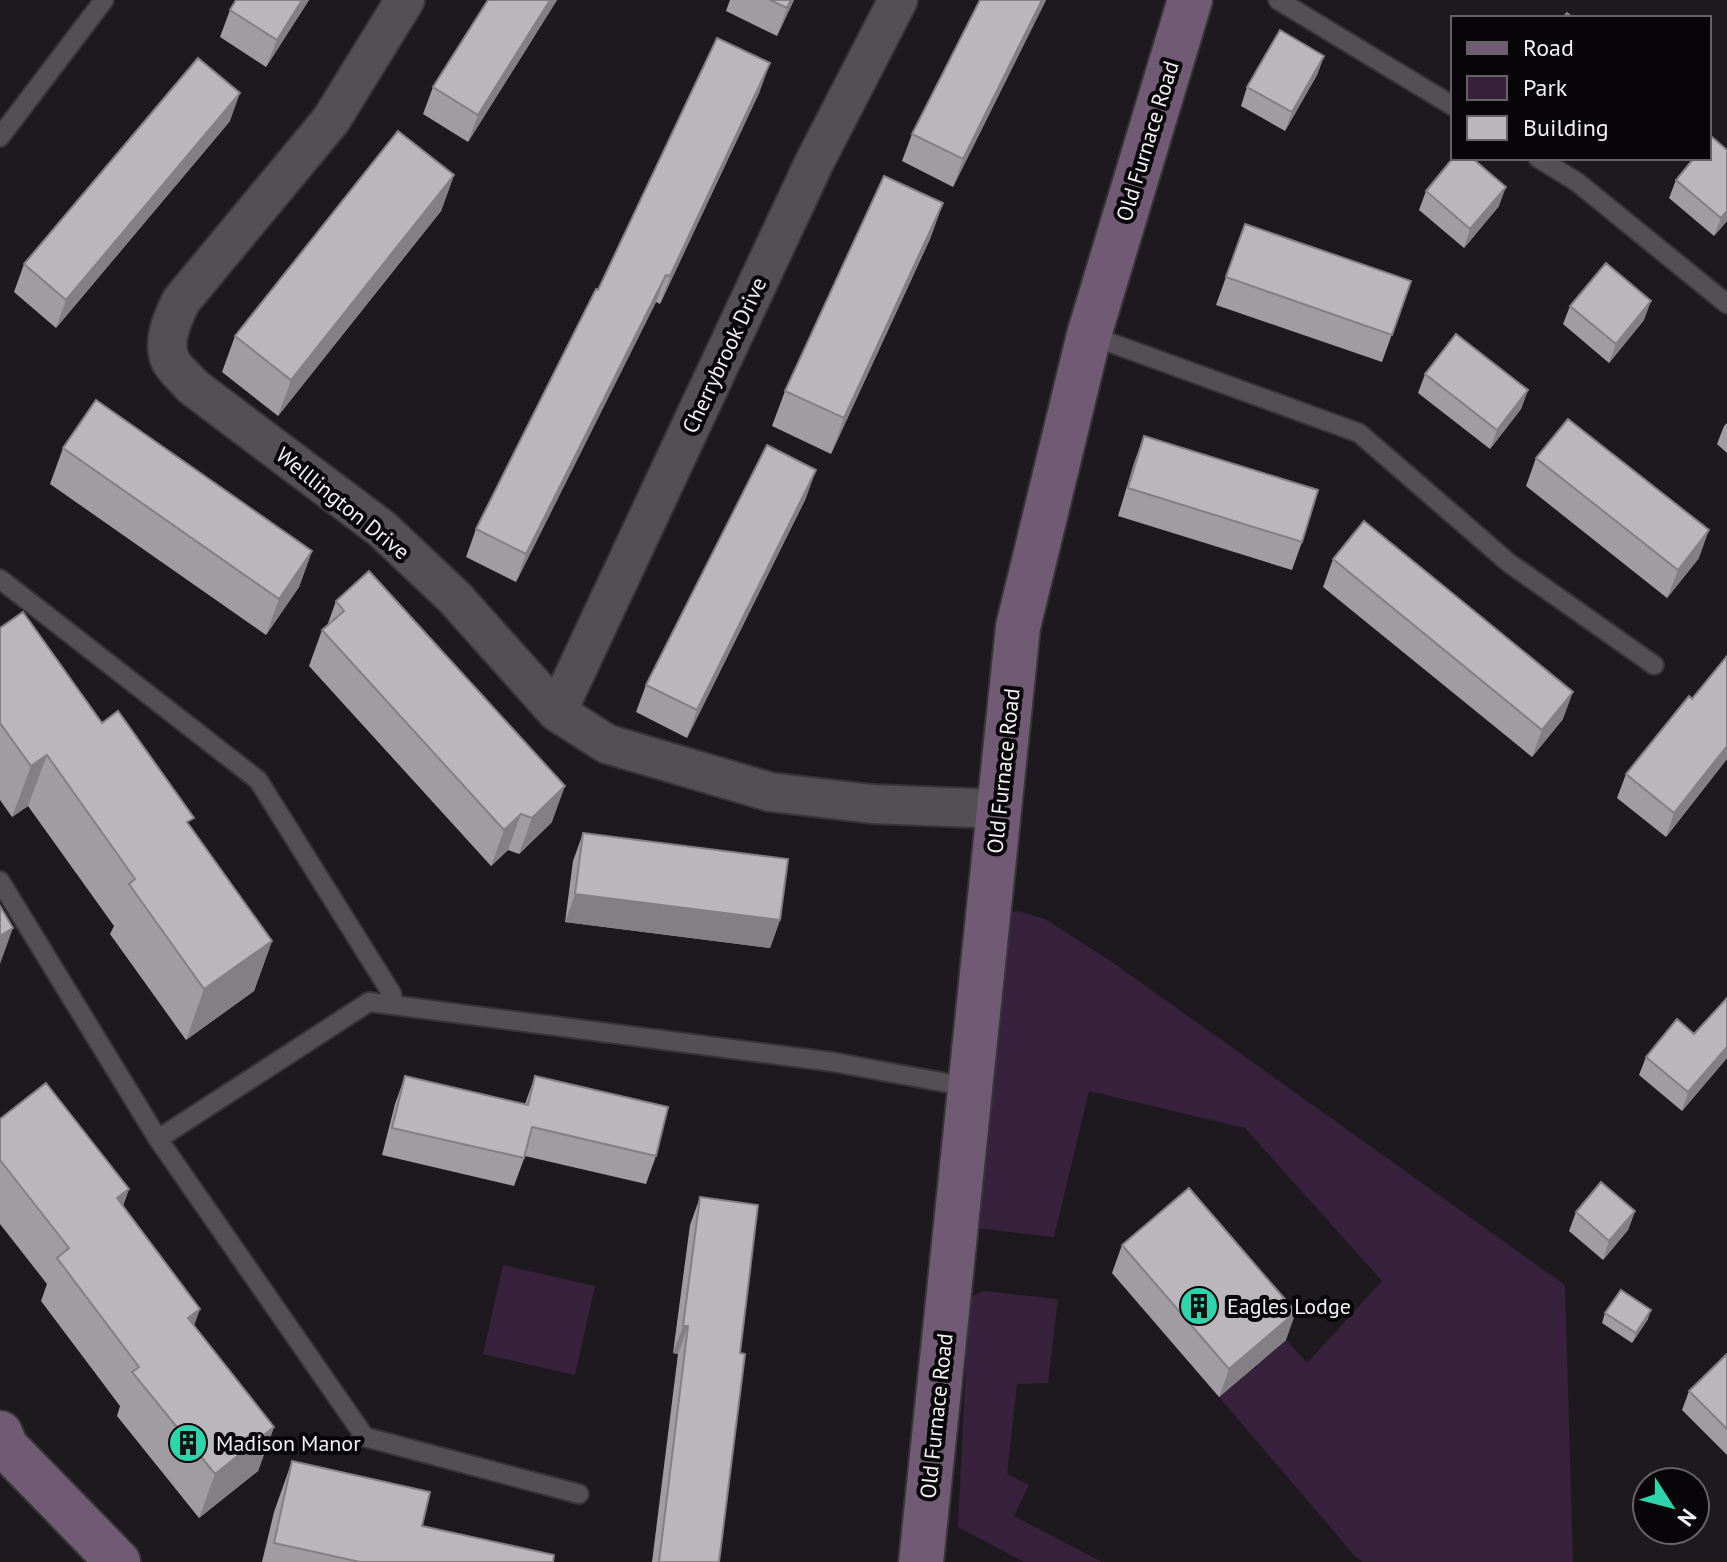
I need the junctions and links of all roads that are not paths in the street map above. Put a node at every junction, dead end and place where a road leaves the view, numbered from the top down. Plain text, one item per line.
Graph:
1 (104, 0) edge
2 (405, 0) edge
3 (898, 0) edge
4 (1190, 0) edge
5 (1278, 0) edge
6 (1451, 105) edge
7 (0, 137) edge
8 (1541, 160) edge
9 (1727, 304) edge
10 (1089, 335) junction
11 (0, 579) edge
12 (1654, 665) dead end
13 (557, 712) junction
14 (999, 809) junction
15 (0, 881) edge
16 (392, 1005) junction
17 (969, 1087) junction
18 (158, 1139) junction
19 (0, 1433) edge
20 (579, 1494) dead end
21 (118, 1562) edge
22 (921, 1562) edge

1 - 7 lane
2 - 13 street, Welllington Drive
3 - 13 street, Cherrybrook Drive
4 - 10 street, Old Furnace Road
5 - 6 lane
8 - 9 lane
10 - 12 lane
10 - 14 street, Old Furnace Road
11 - 16 lane
13 - 14 street, Welllington Drive
14 - 17 street, Old Furnace Road
15 - 18 lane
16 - 17 lane
16 - 18 lane
17 - 22 street, Old Furnace Road
18 - 20 lane
19 - 21 street

